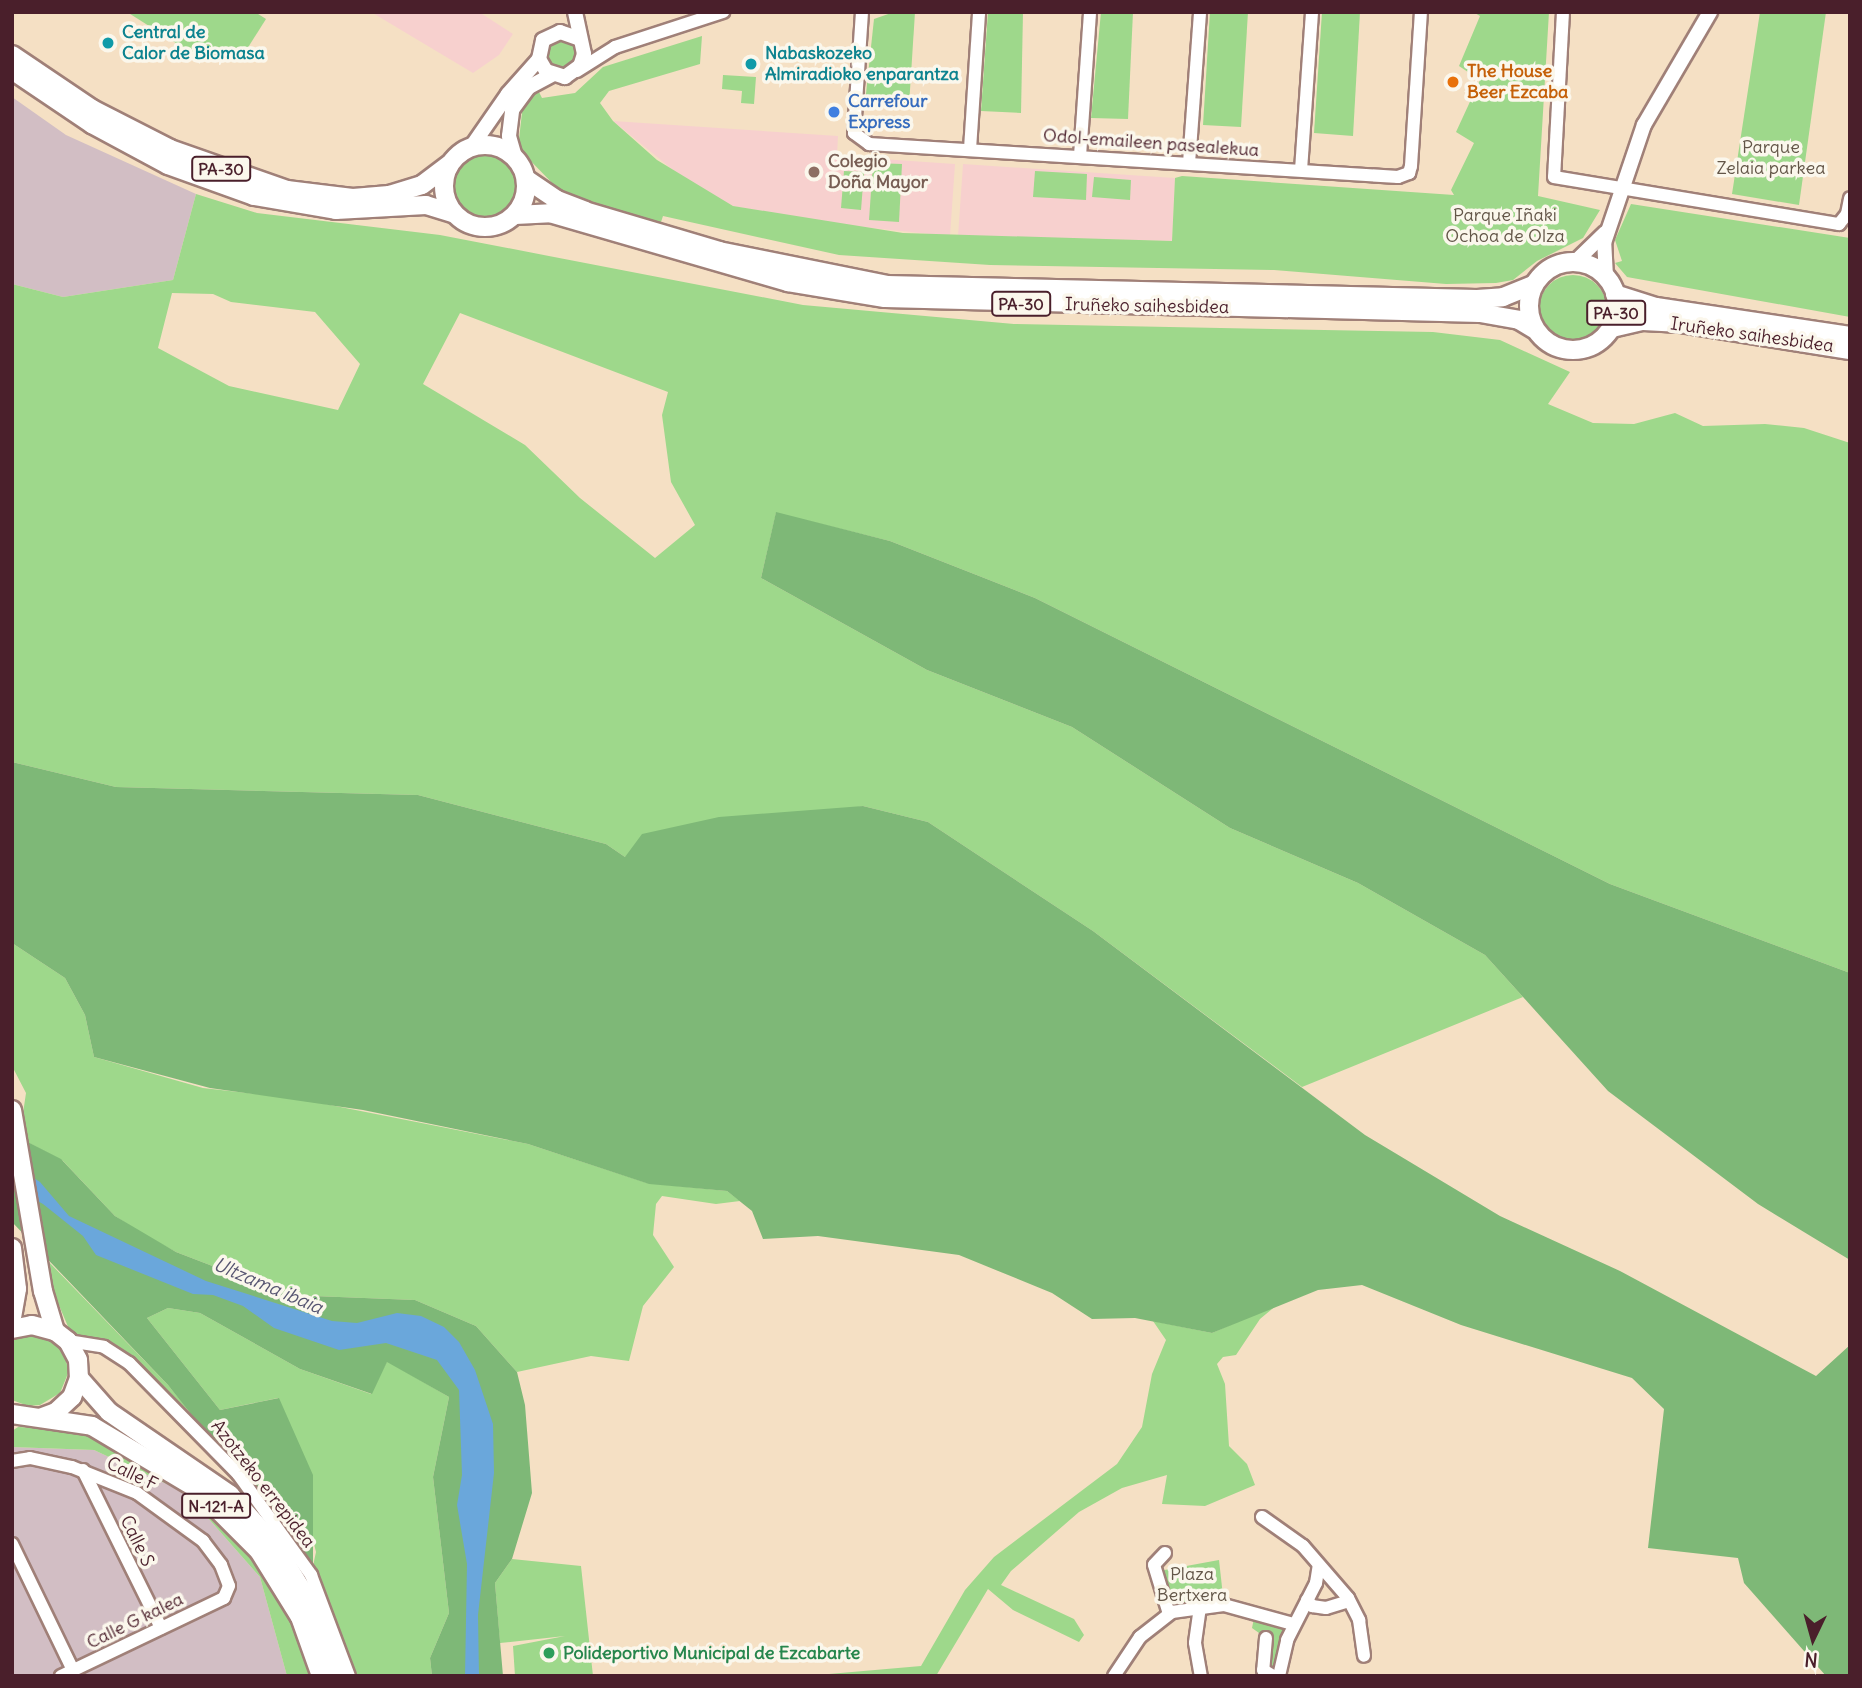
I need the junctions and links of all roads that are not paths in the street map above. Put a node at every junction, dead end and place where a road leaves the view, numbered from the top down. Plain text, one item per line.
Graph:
1 (568, 12) edge
2 (575, 12) edge
3 (723, 12) edge
4 (862, 12) edge
5 (979, 12) edge
6 (1090, 12) edge
7 (1200, 12) edge
8 (1312, 12) edge
9 (1421, 12) edge
10 (1563, 12) edge
11 (1710, 12) edge
12 (554, 33) junction
13 (579, 40) junction
14 (615, 47) junction
15 (12, 55) edge
16 (539, 59) junction
17 (12, 70) edge
18 (576, 71) junction
19 (552, 75) junction
20 (472, 146) junction
21 (970, 149) junction
22 (1080, 156) junction
23 (515, 157) junction
24 (1189, 163) junction
25 (449, 165) junction
26 (1301, 170) junction
27 (526, 179) junction
28 (1619, 191) junction
29 (1850, 198) edge
30 (453, 213) junction
31 (515, 215) junction
32 (1608, 229) junction
33 (1576, 262) junction
34 (1606, 277) junction
35 (1533, 285) junction
36 (1615, 294) junction
37 (1612, 327) junction
38 (1534, 329) junction
39 (1850, 336) edge
40 (1850, 350) edge
41 (12, 1110) edge
42 (12, 1248) edge
43 (12, 1316) edge
44 (12, 1329) edge
45 (62, 1336) junction
46 (104, 1348) junction
47 (79, 1369) junction
48 (21, 1418) edge
49 (12, 1461) edge
50 (83, 1470) junction
51 (1262, 1517) dead end
52 (12, 1544) edge
53 (1166, 1553) dead end
54 (1319, 1565) junction
55 (224, 1598) joint
56 (1307, 1600) junction
57 (1349, 1601) junction
58 (1200, 1607) junction
59 (1169, 1614) junction
60 (1293, 1625) junction
61 (160, 1628) junction
62 (1266, 1638) dead end
63 (1364, 1656) dead end
64 (67, 1673) edge
65 (321, 1676) edge
66 (335, 1676) edge
67 (349, 1676) edge
68 (1114, 1676) edge
69 (1201, 1676) edge
70 (1276, 1676) edge

1 - 12 main road
2 - 13 main road
3 - 14 street
4 - 21 street, Odol-emaileen pasealekua
5 - 21 street
6 - 22 street
7 - 24 street
8 - 26 street
9 - 26 street, Odol-emaileen pasealekua
10 - 28 street
11 - 28 main road
12 - 13 main road
12 - 16 main road
13 - 14 street
13 - 18 main road
14 - 18 street
15 - 25 highway, PA-30
16 - 19 main road
16 - 20 main road
17 - 30 highway, PA-30
18 - 19 main road
19 - 23 main road
20 - 23 highway
20 - 25 highway, PA-30
21 - 22 street, Odol-emaileen pasealekua
22 - 24 street, Odol-emaileen pasealekua
23 - 27 highway, PA-30
24 - 26 street, Odol-emaileen pasealekua
25 - 30 highway
27 - 31 highway
27 - 35 highway, Iruñeko saihesbidea / PA-30
28 - 29 street
28 - 32 main road
30 - 31 highway, PA-30
31 - 38 highway, Iruñeko saihesbidea / PA-30
32 - 33 main road
32 - 34 main road
33 - 34 highway, PA-30
33 - 35 highway, PA-30
34 - 36 highway, PA-30
35 - 38 highway
36 - 37 highway, PA-30
36 - 39 highway, Iruñeko saihesbidea / PA-30
37 - 38 highway, PA-30
37 - 40 highway, Iruñeko saihesbidea / PA-30
41 - 45 highway
42 - 43 highway
44 - 45 highway
45 - 46 street, Azotzeko errepidea
45 - 47 highway
46 - 47 street
46 - 67 street, Azotzeko errepidea
47 - 48 highway
47 - 66 highway, N-121-A
48 - 65 highway, N-121-A
49 - 50 street, Calle F
50 - 55 street, Calle F
50 - 61 street, Calle S
51 - 54 street
52 - 64 street
53 - 59 street
54 - 56 street
54 - 57 street
55 - 61 street, Calle G kalea
56 - 57 street
56 - 60 street
57 - 63 street
58 - 59 street
58 - 60 street
58 - 69 street
59 - 68 street
60 - 70 street
61 - 64 street, Calle G kalea
62 - 70 street

